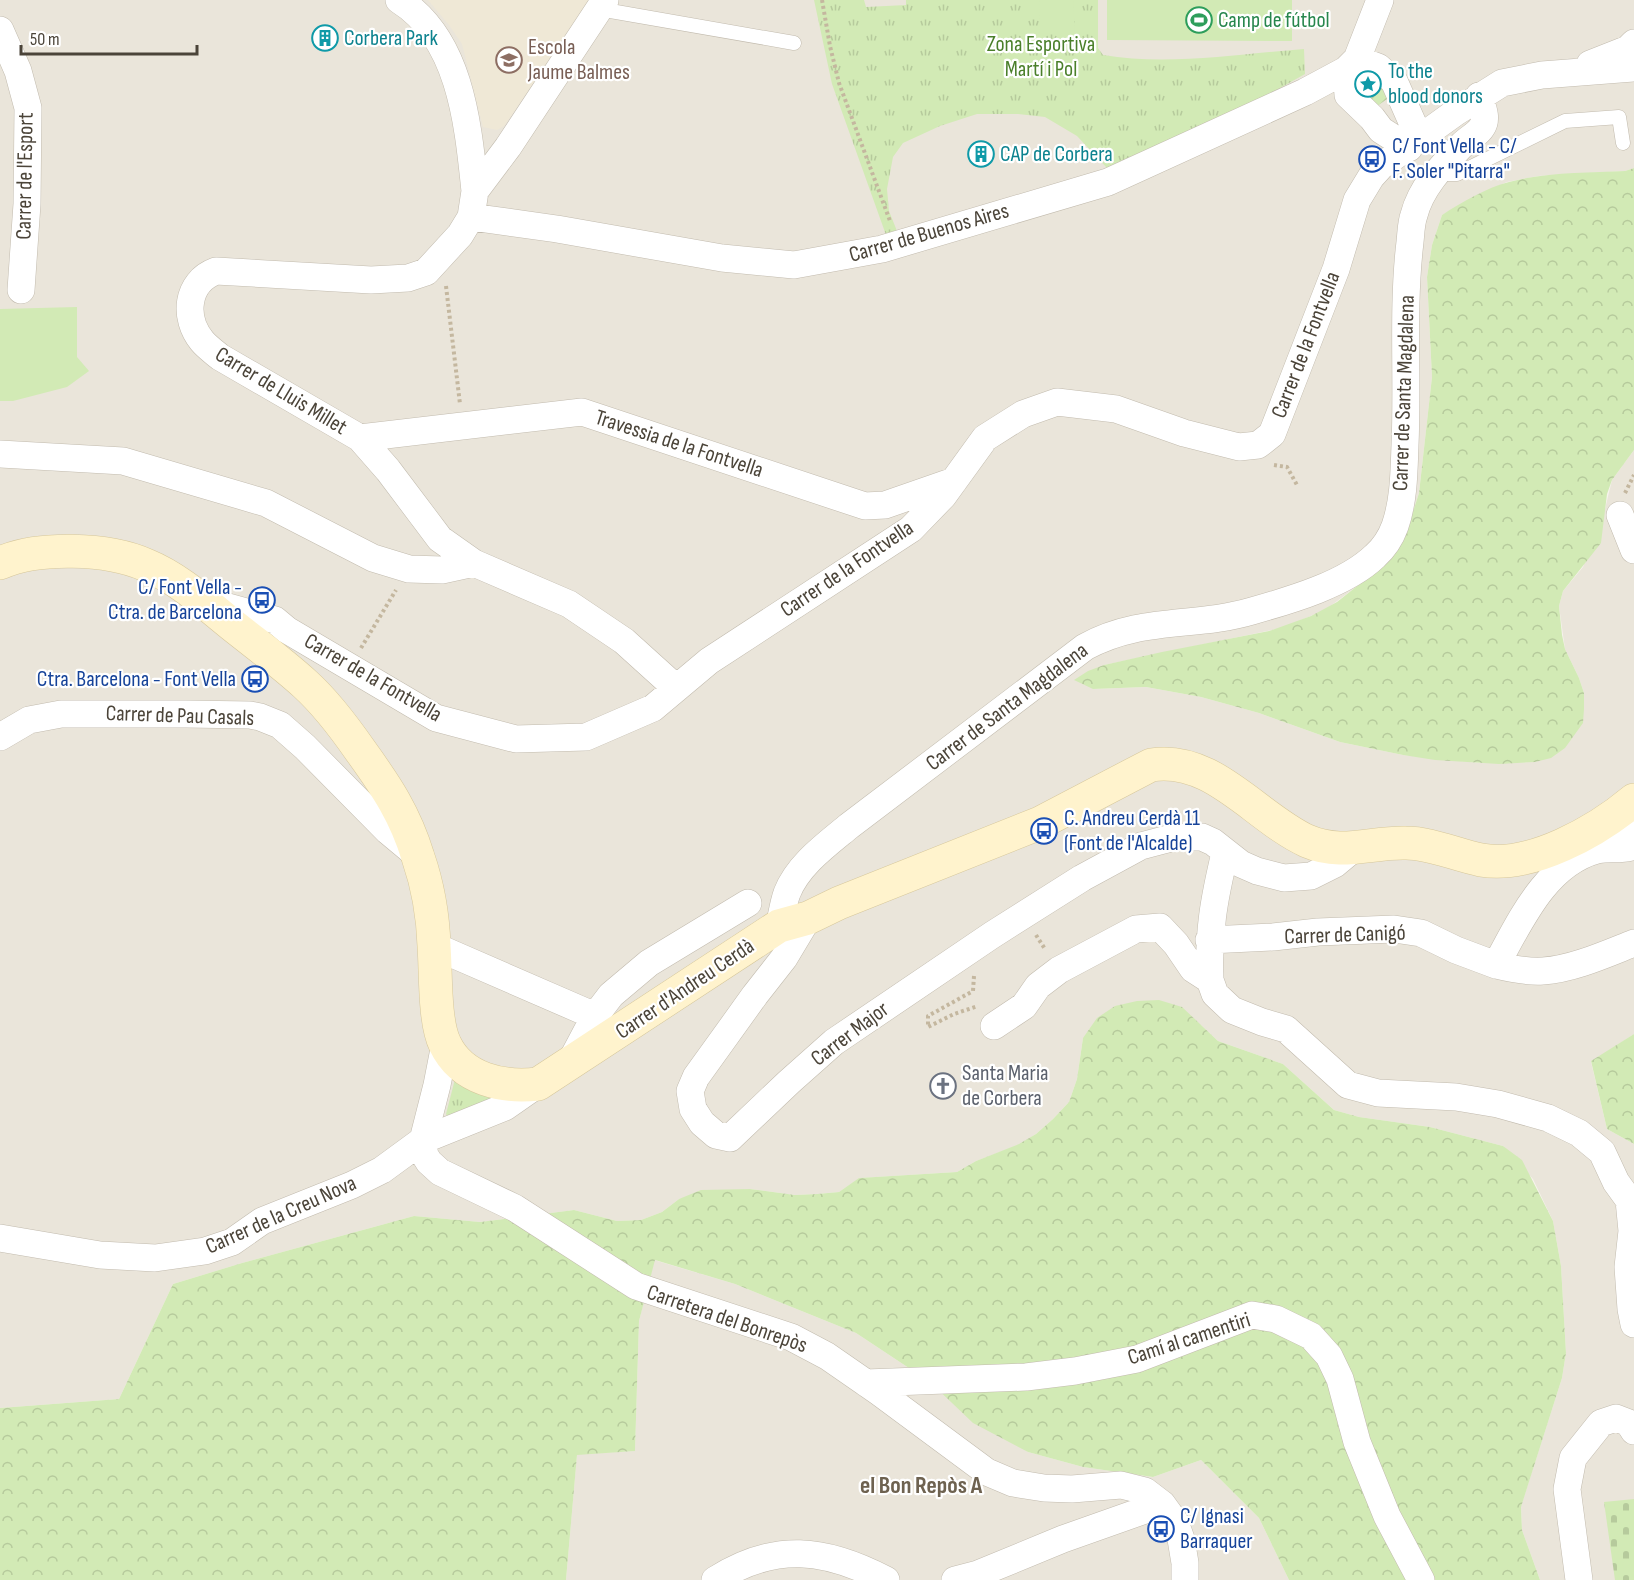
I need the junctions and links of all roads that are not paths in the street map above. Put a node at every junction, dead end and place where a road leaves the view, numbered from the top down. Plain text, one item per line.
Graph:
1 (399, 0) edge
2 (1380, 0) edge
3 (602, 5) edge
4 (0, 30) edge
5 (794, 43) dead end
6 (1634, 43) edge
7 (1352, 64) junction
8 (1634, 69) edge
9 (1566, 72) junction
10 (1479, 96) junction
11 (1381, 130) junction
12 (470, 139) junction
13 (1623, 143) dead end
14 (1414, 144) junction
15 (508, 147) junction
16 (1381, 166) junction
17 (1437, 174) junction
18 (473, 204) junction
19 (21, 290) dead end
20 (360, 438) junction
21 (0, 454) edge
22 (955, 481) junction
23 (1620, 514) dead end
24 (1634, 550) edge
25 (5, 556) edge
26 (474, 563) junction
27 (201, 600) junction
28 (287, 630) junction
29 (258, 645) junction
30 (676, 688) junction
31 (0, 737) edge
32 (1634, 800) edge
33 (1634, 822) edge
34 (1634, 846) edge
35 (1353, 849) junction
36 (1599, 849) junction
37 (1225, 853) junction
38 (418, 856) junction
39 (748, 903) dead end
40 (794, 922) junction
41 (1209, 940) junction
42 (1634, 943) edge
43 (434, 946) junction
44 (1496, 965) junction
45 (1210, 980) junction
46 (596, 1016) junction
47 (994, 1026) dead end
48 (445, 1044) junction
49 (568, 1066) junction
50 (538, 1084) junction
51 (423, 1140) junction
52 (0, 1238) edge
53 (1634, 1324) edge
54 (866, 1383) junction
55 (1634, 1431) edge
56 (1162, 1504) junction
57 (1187, 1574) edge
58 (715, 1580) edge
59 (885, 1580) edge
60 (956, 1580) edge
61 (1421, 1580) edge
62 (1579, 1580) edge

1 - 12 street
2 - 7 street
3 - 5 lane
3 - 15 street, Carrer de Lluis Millet
4 - 19 street, Carrer de l'Esport
6 - 9 street
7 - 11 street
7 - 14 street
7 - 18 street, Carrer de Buenos Aires
8 - 9 street, Carrer de la Fontvella
9 - 10 street, Carrer de la Fontvella
10 - 14 street, Carrer de la Fontvella
10 - 17 street, Carrer de Santa Magdalena
11 - 14 street
11 - 16 street
12 - 15 street
12 - 18 street
13 - 17 lane
14 - 16 street, Carrer de la Fontvella
15 - 18 street, Carrer de Lluis Millet
16 - 22 street, Carrer de la Fontvella
17 - 40 street, Carrer de Santa Magdalena
18 - 20 street, Carrer de Lluis Millet
20 - 22 street, Travessia de la Fontvella
20 - 26 street, Carrer de Lluis Millet
21 - 26 street
22 - 30 street, Carrer de la Fontvella
23 - 24 street
25 - 27 street, Carrer d'Andreu Cerdà
26 - 30 street, Carrer de Lluis Millet
27 - 28 street, Carrer de la Fontvella
27 - 29 street, Carrer d'Andreu Cerdà
28 - 29 street, Carrer de la Fontvella
28 - 30 street, Carrer de la Fontvella
29 - 38 street, Carrer d'Andreu Cerdà
31 - 38 street, Carrer de Pau Casals
32 - 35 street, Carrer d'Andreu Cerdà
33 - 36 street
34 - 36 street
35 - 37 street, Carrer Major
35 - 40 street, Carrer d'Andreu Cerdà
36 - 44 street
37 - 40 street, Carrer Major
37 - 41 street
38 - 43 street, Carrer d'Andreu Cerdà
39 - 46 street
40 - 49 street, Carrer d'Andreu Cerdà
41 - 44 street, Carrer de Canigó
41 - 45 street
42 - 44 street, Carrer de Canigó
43 - 46 street
43 - 48 street, Carrer d'Andreu Cerdà
45 - 47 street
45 - 53 street
46 - 49 street
48 - 50 street, Carrer d'Andreu Cerdà
48 - 51 street
49 - 50 street, Carrer d'Andreu Cerdà
50 - 51 street, Carrer de la Creu Nova
51 - 52 street, Carrer de la Creu Nova
51 - 54 street, Carretera del Bonrepòs
54 - 56 street, Carretera del Bonrepòs
54 - 61 street, Camí al camentiri
55 - 62 street
56 - 57 street, Carretera del Bonrepòs
56 - 60 street
58 - 59 street

